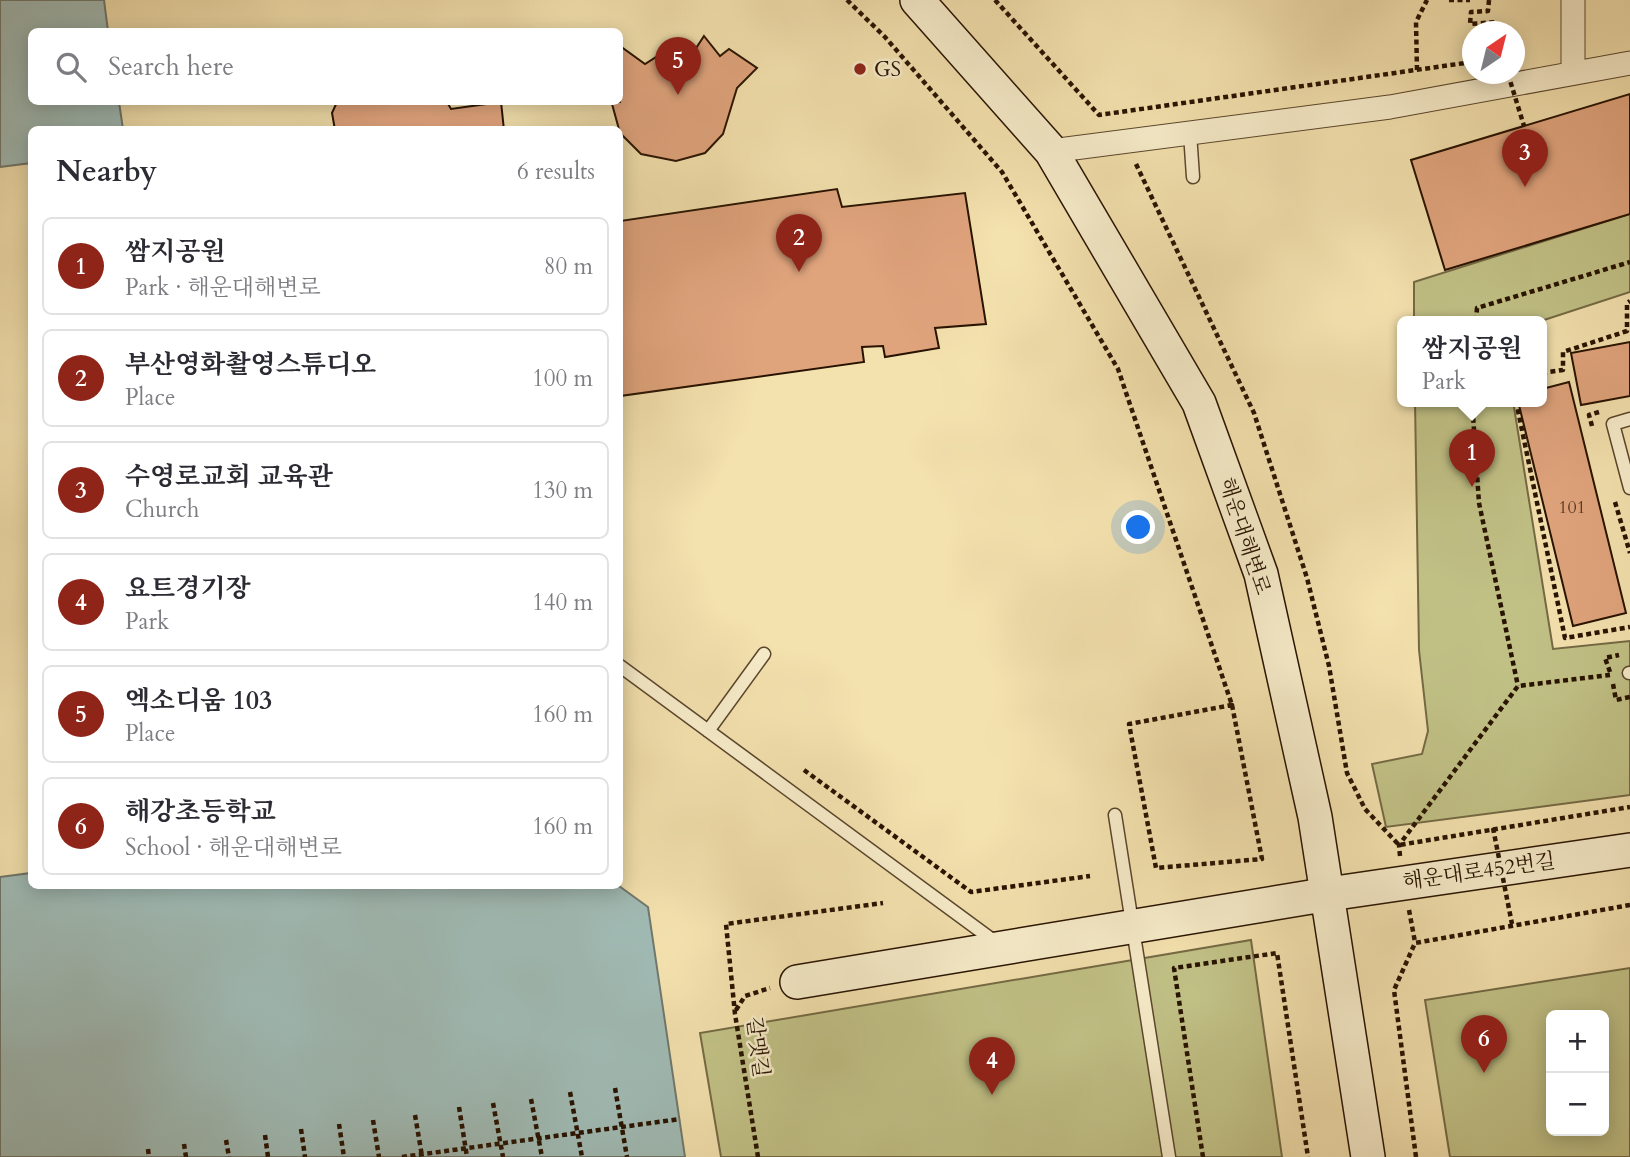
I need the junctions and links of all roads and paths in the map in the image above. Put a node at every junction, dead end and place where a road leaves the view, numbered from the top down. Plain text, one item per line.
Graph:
1 (847, 0) edge
2 (917, 0) edge
3 (995, 0) edge
4 (1427, 0) edge
5 (1449, 0) edge
6 (1470, 0) edge
7 (1489, 0) edge
8 (1573, 0) edge
9 (1470, 21) edge
10 (1462, 63) edge
11 (1630, 63) edge
12 (1417, 70) junction
13 (1573, 73) junction
14 (1511, 84) edge
15 (1524, 126) dead end
16 (1190, 132) junction
17 (1051, 151) junction
18 (1144, 156) dead end
19 (1193, 177) dead end
20 (1630, 262) edge
21 (1630, 302) edge
22 (1476, 316) edge
23 (1547, 372) edge
24 (1472, 407) edge
25 (1518, 407) edge
26 (1630, 419) edge
27 (1630, 488) edge
28 (1630, 627) edge
29 (764, 654) dead end
30 (623, 668) edge
31 (1611, 674) dead end
32 (1518, 685) junction
33 (1232, 705) junction
34 (708, 731) junction
35 (804, 770) dead end
36 (1630, 807) edge
37 (1115, 816) dead end
38 (1493, 828) junction
39 (1399, 845) junction
40 (1630, 850) edge
41 (1090, 876) dead end
42 (1329, 894) junction
43 (883, 903) dead end
44 (1630, 905) edge
45 (1512, 924) junction
46 (1132, 927) junction
47 (1004, 948) junction
48 (797, 982) joint
49 (735, 1014) junction
50 (615, 1088) dead end
51 (570, 1092) dead end
52 (531, 1099) dead end
53 (493, 1103) dead end
54 (458, 1107) dead end
55 (415, 1115) dead end
56 (680, 1119) dead end
57 (373, 1121) dead end
58 (339, 1124) dead end
59 (621, 1127) junction
60 (301, 1129) dead end
61 (578, 1133) junction
62 (265, 1135) dead end
63 (538, 1139) junction
64 (226, 1140) dead end
65 (500, 1143) junction
66 (184, 1144) dead end
67 (148, 1149) dead end
68 (466, 1149) junction
69 (422, 1156) edge
70 (149, 1157) edge
71 (186, 1157) edge
72 (229, 1157) edge
73 (268, 1157) edge
74 (305, 1157) edge
75 (344, 1157) edge
76 (379, 1157) edge
77 (402, 1157) edge
78 (467, 1157) edge
79 (503, 1157) edge
80 (541, 1157) edge
81 (582, 1157) edge
82 (627, 1157) edge
83 (758, 1157) edge
84 (1169, 1157) edge
85 (1203, 1157) edge
86 (1308, 1157) edge
87 (1368, 1157) edge
88 (1416, 1157) edge

1 - 33 path
2 - 17 main road, 해운대해변로
3 - 12 path
4 - 12 path
5 - 6 path
7 - 9 path
8 - 13 street
10 - 12 path
11 - 13 street
13 - 16 street
14 - 15 path, bridge
16 - 17 street
16 - 19 lane
17 - 42 main road, 해운대해변로
18 - 39 path
20 - 22 path
21 - 23 path
24 - 32 path
25 - 28 path
26 - 27 lane
29 - 34 lane
30 - 34 lane
31 - 32 path
32 - 39 path
33 - 33 path
34 - 47 lane
35 - 41 path
36 - 38 path
37 - 46 lane
38 - 39 path
38 - 45 path, bridge
40 - 42 main road, 해운대로452번길
42 - 46 main road, 해운대로452번길
42 - 87 main road, 해운대해변로
43 - 49 path
44 - 45 path
45 - 88 path
46 - 47 main road, 해운대로452번길
46 - 84 lane
47 - 48 main road, 해운대로452번길
48 - 49 path, 갈맷길
49 - 83 path, 갈맷길
50 - 59 path
51 - 61 path
52 - 63 path
53 - 65 path
54 - 68 path
55 - 69 path
56 - 59 path
57 - 76 path
58 - 75 path
59 - 61 path
59 - 82 path
60 - 74 path
61 - 63 path
61 - 81 path
62 - 73 path
63 - 65 path
63 - 80 path
64 - 72 path
65 - 68 path
65 - 79 path
66 - 71 path
67 - 70 path
68 - 69 path
68 - 78 path
69 - 77 path
85 - 86 path

